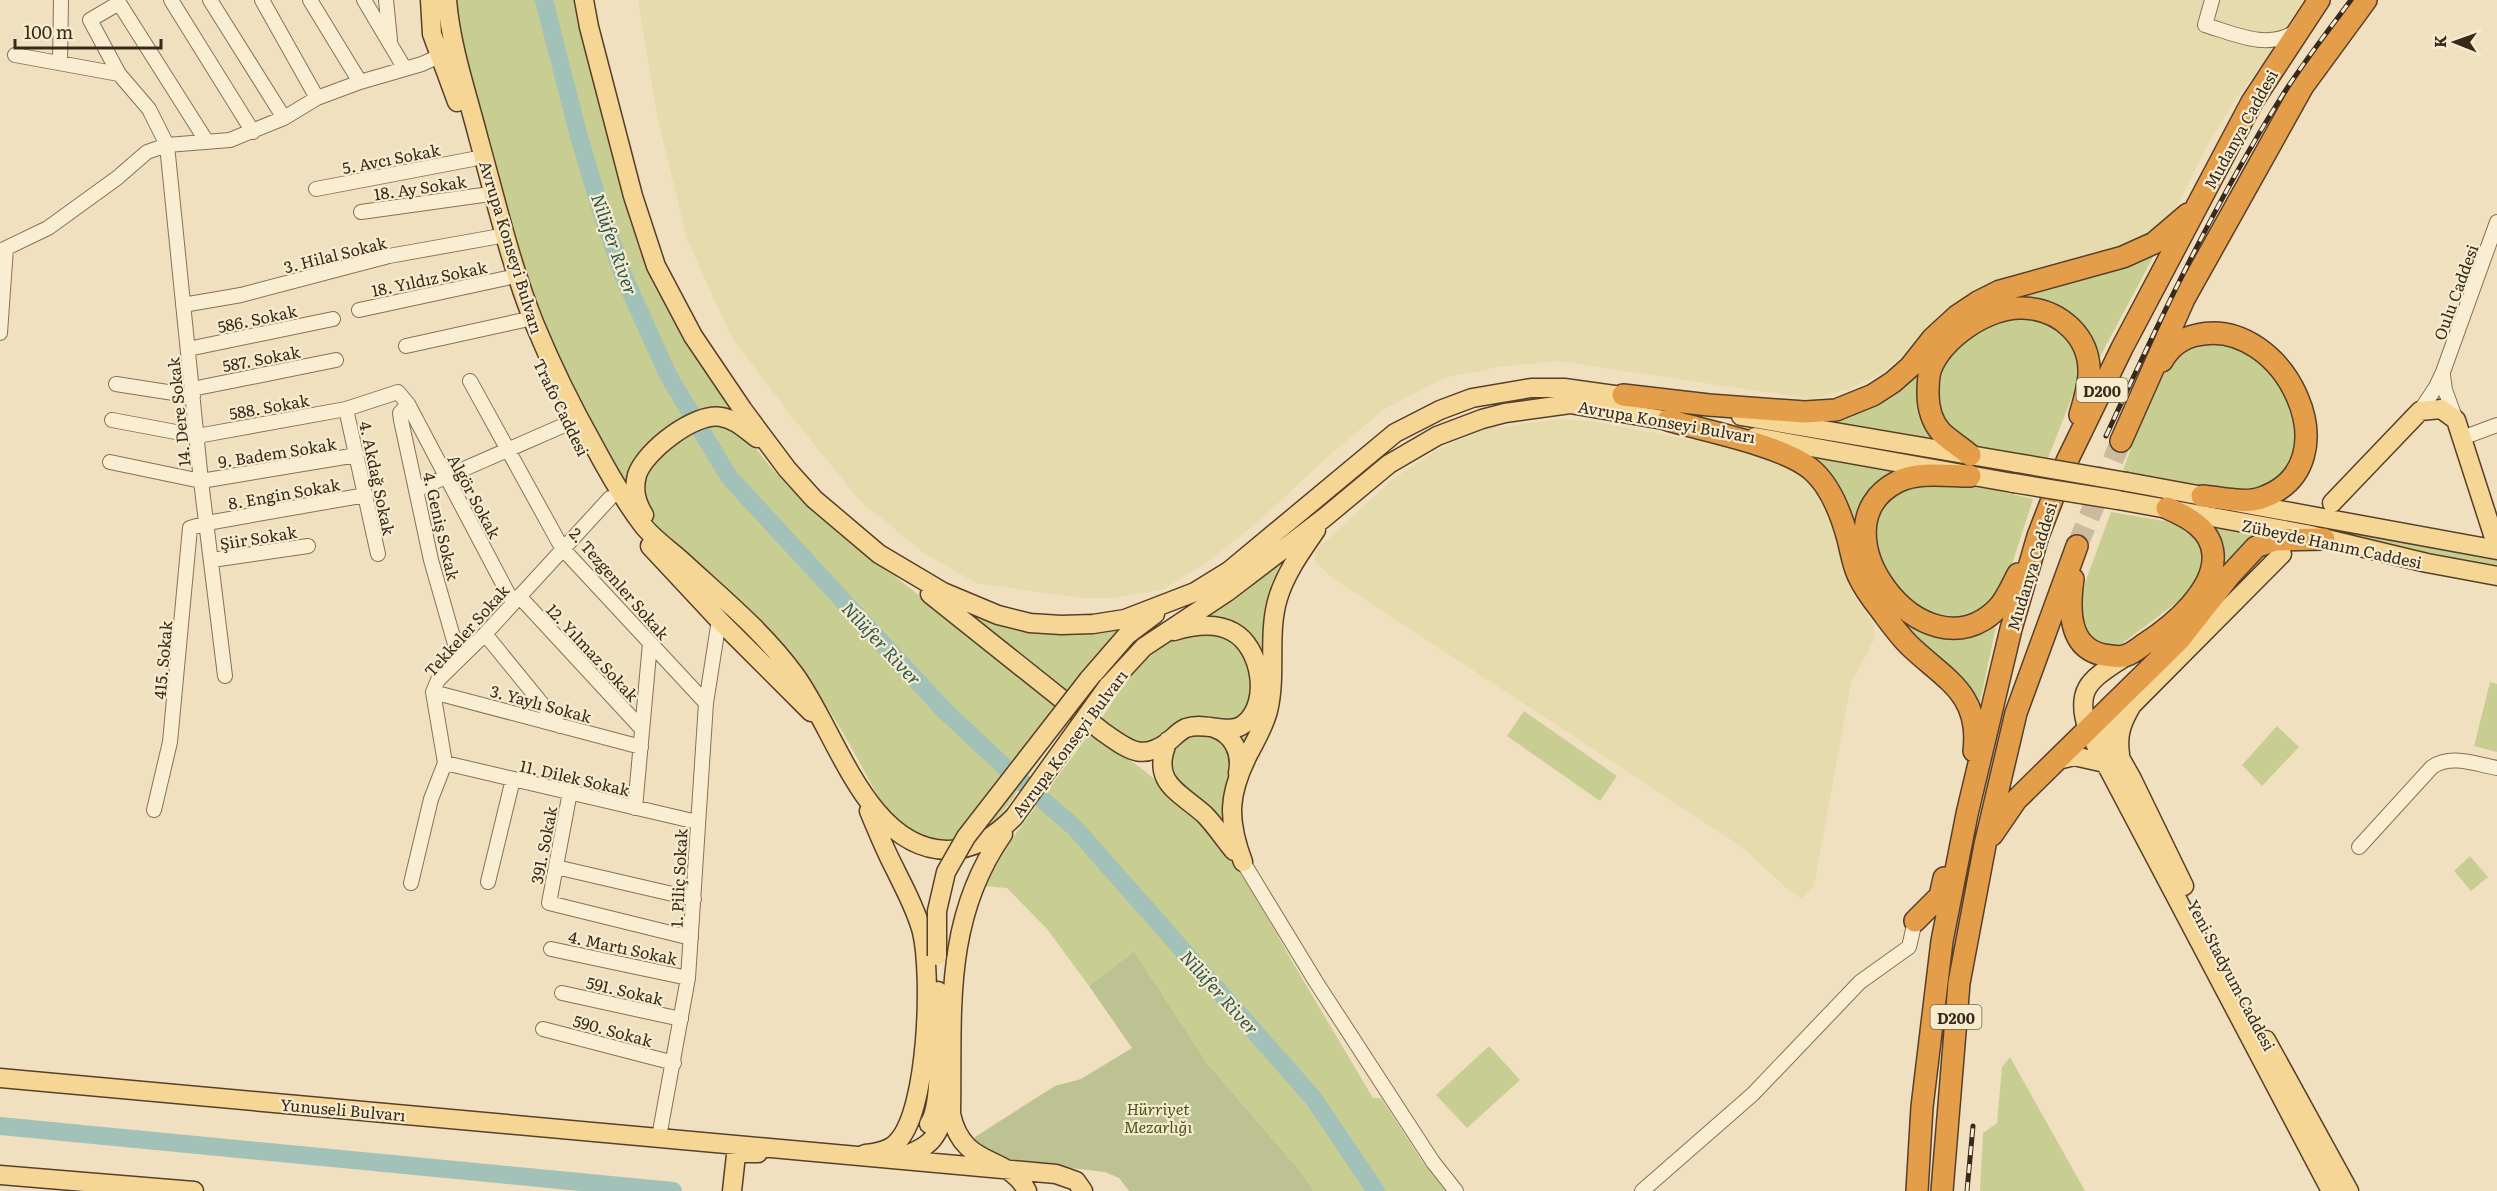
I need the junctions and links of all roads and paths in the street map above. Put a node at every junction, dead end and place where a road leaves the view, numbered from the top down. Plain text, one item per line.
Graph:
1 (61, 0) edge
2 (171, 0) edge
3 (210, 0) edge
4 (262, 0) edge
5 (310, 0) edge
6 (364, 0) edge
7 (386, 0) edge
8 (430, 0) edge
9 (447, 0) edge
10 (584, 0) edge
11 (2212, 0) edge
12 (2319, 0) edge
13 (2366, 0) edge
14 (2300, 29) junction
15 (391, 45) junction
16 (447, 53) junction
17 (15, 55) dead end
18 (60, 63) junction
19 (405, 69) junction
20 (119, 74) junction
21 (360, 82) junction
22 (317, 98) junction
23 (284, 118) junction
24 (252, 132) junction
25 (207, 142) junction
26 (167, 145) junction
27 (473, 159) junction
28 (316, 189) dead end
29 (483, 195) junction
30 (2198, 206) junction
31 (361, 212) dead end
32 (2497, 222) edge
33 (495, 237) junction
34 (3, 250) edge
35 (507, 278) junction
36 (183, 305) junction
37 (358, 310) dead end
38 (333, 319) dead end
39 (524, 320) junction
40 (0, 333) edge
41 (406, 346) dead end
42 (188, 349) junction
43 (336, 360) dead end
44 (2443, 372) junction
45 (470, 381) dead end
46 (116, 384) dead end
47 (192, 392) junction
48 (1623, 395) junction
49 (408, 404) junction
50 (2137, 406) junction
51 (346, 409) junction
52 (2420, 411) junction
53 (112, 420) dead end
54 (1668, 420) junction
55 (2456, 420) junction
56 (569, 423) junction
57 (2497, 425) edge
58 (196, 436) junction
59 (2462, 438) junction
60 (2121, 441) tunnel mouth
61 (769, 446) junction
62 (508, 450) junction
63 (1970, 454) junction
64 (357, 455) junction
65 (2067, 461) junction
66 (110, 462) dead end
67 (1970, 476) junction
68 (447, 477) junction
69 (201, 481) junction
70 (416, 490) junction
71 (366, 495) junction
72 (2202, 496) junction
73 (610, 498) junction
74 (2332, 503) dead end
75 (2167, 508) junction
76 (1324, 518) junction
77 (207, 523) junction
78 (2038, 536) junction
79 (2324, 538) junction
80 (308, 546) dead end
81 (562, 548) junction
82 (2497, 549) edge
83 (378, 554) dead end
84 (879, 554) junction
85 (2282, 554) dead end
86 (677, 556) junction
87 (212, 560) junction
88 (2497, 576) edge
89 (516, 600) junction
90 (1173, 600) junction
91 (719, 620) junction
92 (485, 634) junction
93 (1162, 634) junction
94 (650, 643) junction
95 (2126, 656) junction
96 (459, 658) junction
97 (225, 676) dead end
98 (433, 692) junction
99 (706, 703) junction
100 (2110, 706) junction
101 (560, 726) junction
102 (1204, 726) junction
103 (642, 729) junction
104 (2088, 730) junction
105 (833, 738) junction
106 (1168, 741) junction
107 (641, 747) junction
108 (2062, 759) junction
109 (2113, 759) junction
110 (445, 763) junction
111 (2497, 768) edge
112 (1238, 774) junction
113 (513, 779) junction
114 (854, 779) junction
115 (570, 792) junction
116 (635, 808) junction
117 (154, 810) dead end
118 (1966, 815) junction
119 (1014, 817) junction
120 (697, 822) junction
121 (1985, 845) junction
122 (2360, 847) dead end
123 (1243, 862) junction
124 (556, 867) junction
125 (488, 882) dead end
126 (411, 884) dead end
127 (694, 899) junction
128 (1916, 921) joint
129 (691, 938) junction
130 (551, 949) dead end
131 (688, 978) junction
132 (562, 993) dead end
133 (681, 1019) junction
134 (543, 1029) dead end
135 (674, 1063) junction
136 (0, 1078) edge
137 (952, 1093) junction
138 (659, 1137) junction
139 (849, 1157) junction
140 (870, 1158) junction
141 (892, 1160) junction
142 (1009, 1170) junction
143 (0, 1175) edge
144 (194, 1191) edge
145 (732, 1191) edge
146 (1028, 1191) edge
147 (1083, 1191) edge
148 (1456, 1191) edge
149 (1642, 1191) edge
150 (1917, 1191) edge
151 (1942, 1191) edge
152 (2331, 1191) edge
153 (2349, 1191) edge

1 - 18 street
2 - 24 street
3 - 23 street
4 - 22 street
5 - 21 street
6 - 15 street
7 - 15 street
8 - 16 main road, Trafo Caddesi
9 - 16 main road, Avrupa Konseyi Bulvarı
10 - 61 main road, Avrupa Konseyi Bulvarı
11 - 14 street
12 - 14 highway, Mudanya Caddesi / D200
13 - 50 highway, Mudanya Caddesi / D200
14 - 30 highway, Mudanya Caddesi / D200
15 - 19 street
16 - 19 street
16 - 27 main road, Trafo Caddesi
16 - 86 main road, Avrupa Konseyi Bulvarı
17 - 18 street
18 - 20 street
19 - 21 street
20 - 25 street
20 - 26 street
21 - 22 street
22 - 23 street
23 - 24 street
24 - 25 street
25 - 26 street
26 - 34 street
26 - 36 street, 14. Dere Sokak
27 - 28 street, 5. Avcı Sokak
27 - 29 main road, Trafo Caddesi
29 - 31 street, 18. Ay Sokak
29 - 33 main road, Trafo Caddesi
30 - 48 highway
30 - 65 highway, Mudanya Caddesi / D200
32 - 44 street, Oulu Caddesi
33 - 35 main road, Trafo Caddesi
33 - 36 street, 3. Hilal Sokak
34 - 40 street
35 - 37 street, 18. Yıldız Sokak
35 - 39 main road, Trafo Caddesi
36 - 42 street, 14. Dere Sokak
38 - 42 street, 586. Sokak
39 - 41 street
39 - 56 main road, Trafo Caddesi
42 - 47 street, 14. Dere Sokak
43 - 47 street, 587. Sokak
44 - 52 street, Oulu Caddesi
44 - 55 street
45 - 62 street, 2. Tezgenler Sokak
46 - 47 street
47 - 58 street, 14. Dere Sokak
48 - 63 main road, Avrupa Konseyi Bulvarı
48 - 90 main road, Avrupa Konseyi Bulvarı
49 - 51 street, 588. Sokak
49 - 68 street, Algör Sokak
49 - 70 street, 4. Geniş Sokak
50 - 60 highway, Mudanya Caddesi / D200
50 - 72 highway
51 - 58 street, 588. Sokak
51 - 64 street, 4. Akdağ Sokak
52 - 55 main road
52 - 74 main road
53 - 58 street
54 - 67 main road, Avrupa Konseyi Bulvarı
54 - 76 main road, Avrupa Konseyi Bulvarı
54 - 118 highway
55 - 59 main road
56 - 62 street
56 - 73 main road, Trafo Caddesi
57 - 59 street
58 - 69 street, 14. Dere Sokak
59 - 82 main road
61 - 84 main road, Avrupa Konseyi Bulvarı
61 - 86 main road
62 - 68 street
62 - 81 street, 2. Tezgenler Sokak
63 - 65 highway
63 - 72 main road, Avrupa Konseyi Bulvarı, bridge
64 - 69 street, 9. Badem Sokak
64 - 71 street, 4. Akdağ Sokak
65 - 78 highway, Mudanya Caddesi / D200
66 - 69 street
67 - 75 main road, Avrupa Konseyi Bulvarı, bridge
67 - 78 highway
68 - 70 street
68 - 89 street, Algör Sokak
69 - 77 street, 14. Dere Sokak
70 - 96 street, 4. Geniş Sokak
71 - 77 street, 8. Engin Sokak
71 - 83 street, 4. Akdağ Sokak
72 - 82 main road, Zübeyde Hanım Caddesi
73 - 81 street, Tekkeler Sokak
73 - 91 main road, Trafo Caddesi
75 - 79 main road, Zübeyde Hanım Caddesi
75 - 95 highway
76 - 93 main road, Avrupa Konseyi Bulvarı
76 - 112 main road
77 - 87 street, 14. Dere Sokak
77 - 117 street, 415. Sokak
78 - 118 highway, Mudanya Caddesi / D200
79 - 88 main road, Zübeyde Hanım Caddesi
79 - 100 highway
80 - 87 street, Şiir Sokak
81 - 89 street, Tekkeler Sokak
81 - 94 street, 2. Tezgenler Sokak
84 - 90 main road, Avrupa Konseyi Bulvarı
84 - 106 main road
85 - 109 main road
86 - 105 main road, Avrupa Konseyi Bulvarı
87 - 97 street, 14. Dere Sokak
89 - 92 street, Tekkeler Sokak
89 - 103 street, 12. Yılmaz Sokak
90 - 140 main road, bridge
91 - 99 street, 1. Piliç Sokak
91 - 105 main road, Trafo Caddesi
92 - 96 street, Tekkeler Sokak
92 - 101 street
93 - 102 main road
93 - 119 main road, Avrupa Konseyi Bulvarı, bridge
94 - 99 street, 2. Tezgenler Sokak
94 - 103 street
95 - 104 main road
95 - 121 highway, Mudanya Caddesi / D200
96 - 98 street, Tekkeler Sokak
98 - 101 street, 3. Yaylı Sokak
98 - 110 street, Tekkeler Sokak
99 - 120 street, 1. Piliç Sokak
100 - 104 highway
100 - 109 main road
101 - 107 street, 3. Yaylı Sokak
102 - 106 main road
102 - 112 main road
103 - 107 street
104 - 108 highway
104 - 109 main road
105 - 114 main road, Avrupa Konseyi Bulvarı
106 - 123 main road
107 - 116 street
108 - 109 main road
108 - 121 highway
109 - 152 main road, Yeni Stadyum Caddesi
109 - 153 main road, Yeni Stadyum Caddesi
110 - 113 street, 11. Dilek Sokak
110 - 126 street
111 - 122 street
112 - 123 main road
113 - 115 street, 11. Dilek Sokak
113 - 125 street
114 - 119 main road, Avrupa Konseyi Bulvarı
114 - 139 main road
115 - 116 street, 11. Dilek Sokak
115 - 124 street, 391. Sokak
116 - 120 street, 11. Dilek Sokak
118 - 128 highway
118 - 150 highway, Mudanya Caddesi / D200
119 - 137 main road
120 - 127 street, 1. Piliç Sokak
121 - 151 highway, Mudanya Caddesi / D200
123 - 148 street
124 - 127 street
124 - 129 street, 391. Sokak
127 - 129 street, 1. Piliç Sokak
128 - 149 street
129 - 131 street, 1. Piliç Sokak
130 - 131 street, 4. Martı Sokak
131 - 133 street, 1. Piliç Sokak
132 - 133 street, 591. Sokak
133 - 135 street, 1. Piliç Sokak
134 - 135 street, 590. Sokak
135 - 138 street, 1. Piliç Sokak
136 - 138 main road, Yunuseli Bulvarı
137 - 141 main road
137 - 142 main road
138 - 139 main road, Yunuseli Bulvarı
139 - 140 main road
140 - 141 main road
141 - 142 main road
141 - 145 main road
142 - 146 main road
142 - 147 main road
143 - 144 main road

